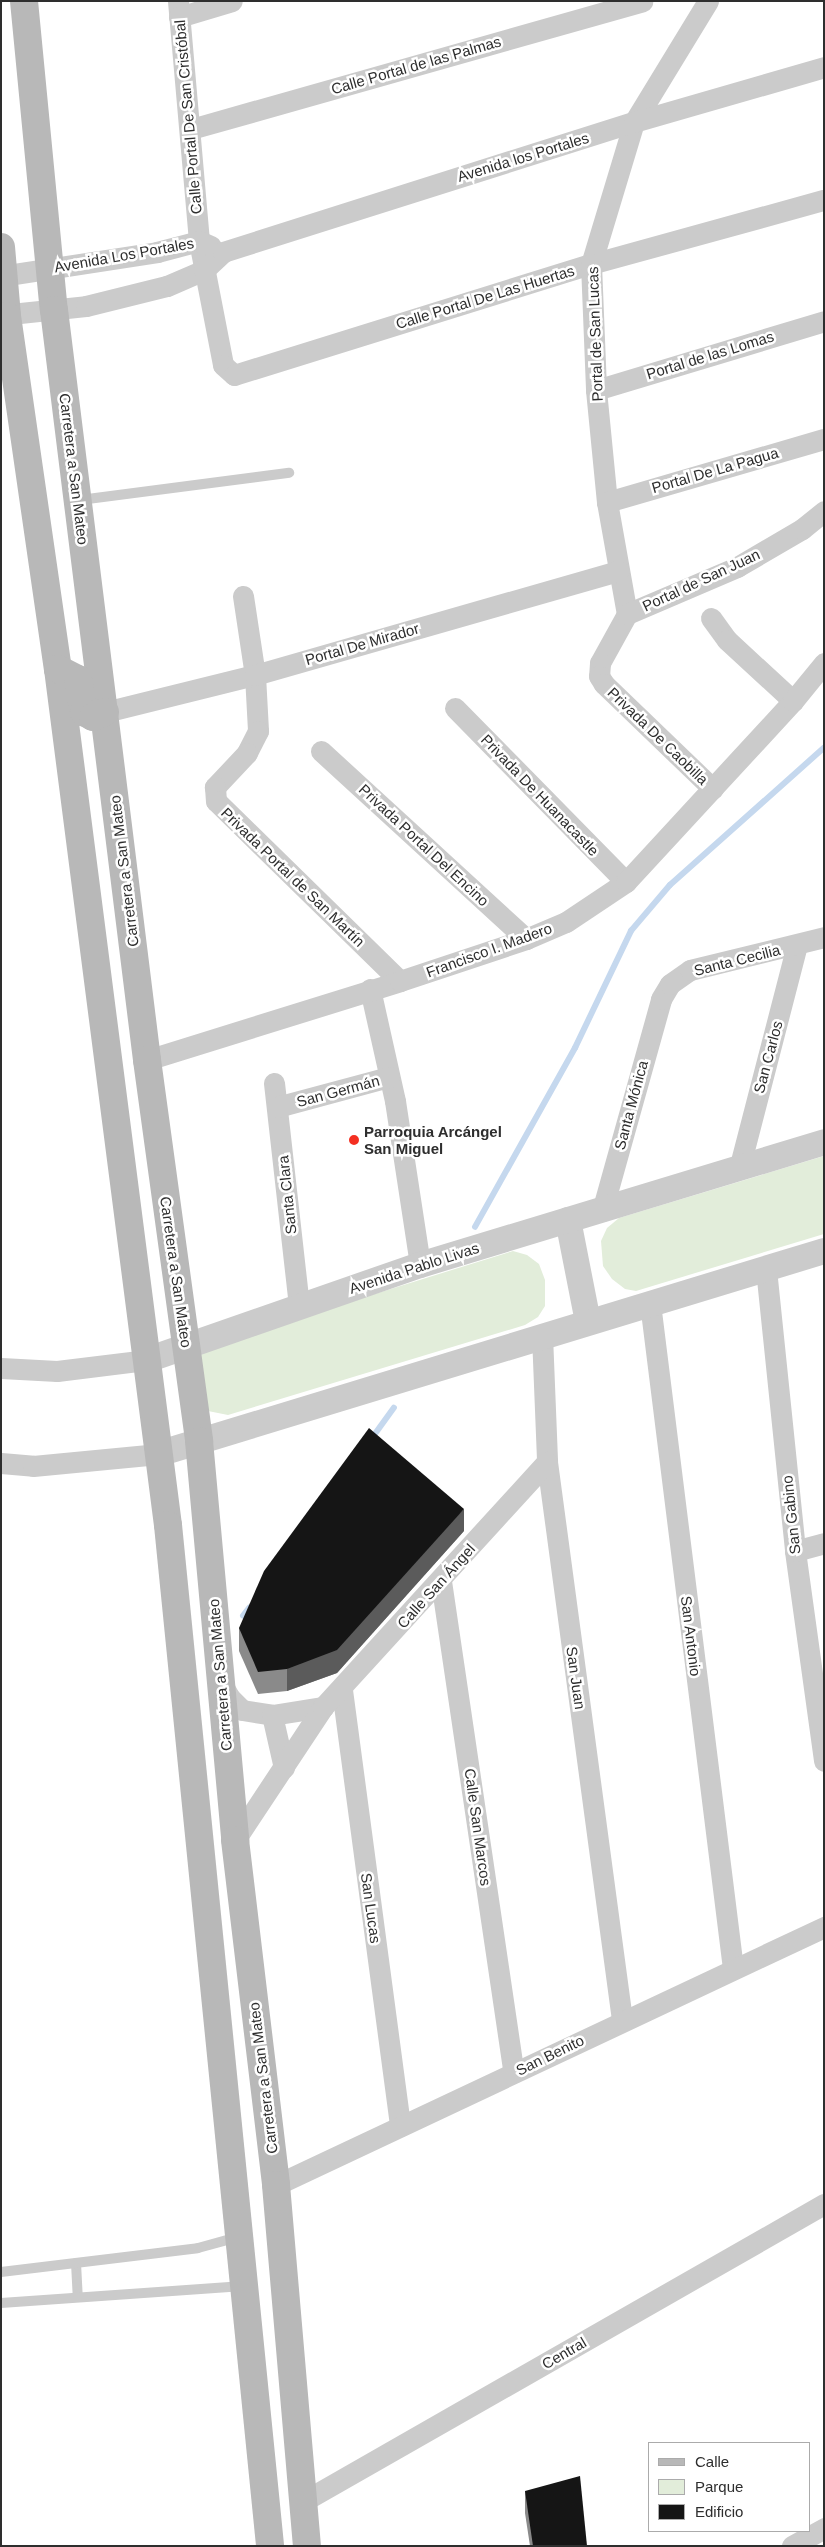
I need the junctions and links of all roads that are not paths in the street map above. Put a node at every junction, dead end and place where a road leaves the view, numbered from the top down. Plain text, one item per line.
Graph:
1 (232, 1) edge
2 (642, 1) edge
3 (708, 1) edge
4 (23, 4) edge
5 (179, 9) edge
6 (824, 67) edge
7 (634, 122) junction
8 (191, 130) junction
9 (824, 200) edge
10 (199, 241) junction
11 (1, 247) edge
12 (223, 252) junction
13 (591, 264) junction
14 (51, 268) junction
15 (204, 270) junction
16 (3, 275) edge
17 (54, 310) junction
18 (4, 316) edge
19 (824, 321) edge
20 (234, 375) joint
21 (596, 390) junction
22 (824, 439) edge
23 (289, 473) dead end
24 (78, 500) junction
25 (607, 502) junction
26 (824, 511) edge
27 (618, 571) junction
28 (243, 596) dead end
29 (627, 614) junction
30 (711, 618) dead end
31 (824, 663) edge
32 (58, 669) junction
33 (255, 674) junction
34 (793, 701) junction
35 (455, 708) dead end
36 (105, 712) junction
37 (321, 751) dead end
38 (713, 789) junction
39 (626, 882) junction
40 (824, 937) edge
41 (526, 939) junction
42 (797, 945) junction
43 (400, 981) junction
44 (370, 989) junction
45 (661, 999) joint
46 (100, 1014) junction
47 (147, 1060) junction
48 (389, 1077) junction
49 (274, 1083) dead end
50 (277, 1107) junction
51 (824, 1142) edge
52 (739, 1169) junction
53 (602, 1212) junction
54 (568, 1220) junction
55 (824, 1251) edge
56 (420, 1265) junction
57 (766, 1269) junction
58 (650, 1303) junction
59 (299, 1307) junction
60 (588, 1322) junction
61 (542, 1335) junction
62 (186, 1347) junction
63 (147, 1360) junction
64 (1, 1368) edge
65 (199, 1441) junction
66 (158, 1454) junction
67 (547, 1462) junction
68 (1, 1463) edge
69 (824, 1544) edge
70 (795, 1550) junction
71 (441, 1581) junction
72 (220, 1680) junction
73 (342, 1690) junction
74 (323, 1707) junction
75 (272, 1715) junction
76 (824, 1761) edge
77 (284, 1768) junction
78 (235, 1840) junction
79 (824, 1927) edge
80 (733, 1968) junction
81 (622, 2020) junction
82 (514, 2073) junction
83 (226, 2094) junction
84 (400, 2126) junction
85 (276, 2185) junction
86 (824, 2204) edge
87 (239, 2237) junction
88 (76, 2263) junction
89 (1, 2272) edge
90 (244, 2286) junction
91 (78, 2297) junction
92 (1, 2303) edge
93 (250, 2350) junction
94 (304, 2501) junction
95 (824, 2528) edge
96 (270, 2546) edge
97 (307, 2546) edge
98 (792, 2546) edge

1 - 5 street
2 - 8 street, Calle Portal de las Palmas
3 - 7 street, Portal de San Lucas
4 - 14 main road, Carretera a San Mateo
5 - 8 street, Calle Portal De San Cristóbal
6 - 7 street, Avenida los Portales
7 - 12 street, Avenida los Portales
7 - 13 street, Portal de San Lucas
8 - 10 street, Calle Portal De San Cristóbal
9 - 13 street, Calle Portal De Las Huertas
10 - 12 street, Avenida Los Portales
10 - 14 street, Avenida Los Portales
10 - 15 street, Calle Portal De San Cristóbal
11 - 16 main road
12 - 15 street, Avenida Los Portales
13 - 20 street, Calle Portal De Las Huertas
13 - 21 street, Portal de San Lucas
14 - 16 street, Avenida Los Portales
14 - 17 main road, Carretera a San Mateo
15 - 17 street, Avenida Los Portales
15 - 20 street, Calle Portal De San Cristóbal
16 - 18 main road
17 - 18 street, Avenida Los Portales
17 - 24 main road, Carretera a San Mateo
18 - 32 main road
19 - 21 street, Portal de las Lomas
21 - 25 street, Portal de San Lucas
22 - 25 street, Portal De La Pagua
23 - 24 lane
24 - 36 main road, Carretera a San Mateo
25 - 27 street, Portal de San Lucas
26 - 29 street, Portal de San Juan
27 - 29 street, Portal de San Lucas
27 - 33 street, Portal De Mirador
28 - 33 street, Privada Portal de San Martín
29 - 38 street, Privada De Caobilla
30 - 34 street
31 - 34 street, Francisco I. Madero
32 - 36 main road
32 - 46 main road
33 - 36 street, Portal De Mirador
33 - 43 street, Privada Portal de San Martín
34 - 38 street, Francisco I. Madero
35 - 39 street, Privada De Huanacastle
36 - 47 main road, Carretera a San Mateo
37 - 41 street, Privada Portal Del Encino
38 - 39 street, Francisco I. Madero
39 - 41 street, Francisco I. Madero
40 - 42 street, Santa Cecilia
41 - 43 street, Francisco I. Madero
42 - 45 street, Santa Cecilia
42 - 52 street, San Carlos
43 - 44 street, Francisco I. Madero
44 - 47 street, Francisco I. Madero
44 - 48 street
45 - 53 street, Santa Mónica
46 - 47 main road
46 - 63 main road
47 - 62 main road, Carretera a San Mateo
48 - 50 street, San Germán
48 - 56 street, San Germán
49 - 50 street, Santa Clara
50 - 59 street, Santa Clara
51 - 52 street, Avenida Pablo Livas
52 - 53 street, Avenida Pablo Livas
53 - 54 street, Avenida Pablo Livas
54 - 56 street, Avenida Pablo Livas
54 - 60 street
55 - 57 street
56 - 59 street, Avenida Pablo Livas
57 - 58 street
57 - 70 street, San Gabino
58 - 60 street
58 - 80 street, San Antonio
59 - 62 street, Avenida Pablo Livas
60 - 61 street
61 - 65 street
61 - 67 street, San Juan
62 - 63 street, Avenida Pablo Livas
62 - 65 main road, Carretera a San Mateo
63 - 64 street, Avenida Pablo Livas
63 - 66 main road
65 - 66 street
65 - 72 main road, Carretera a San Mateo
66 - 68 street
66 - 83 main road
67 - 71 street, Calle San Ángel
67 - 81 street, San Juan
69 - 70 street
70 - 76 street, San Gabino
71 - 73 street, Calle San Ángel
71 - 82 street, Calle San Marcos
72 - 75 street
72 - 78 main road, Carretera a San Mateo
73 - 74 street, Calle San Ángel
73 - 84 street, San Lucas
74 - 75 street
74 - 77 street, Calle San Ángel
75 - 77 street
77 - 78 street, Calle San Ángel
78 - 85 main road, Carretera a San Mateo
79 - 80 street, San Benito
80 - 81 street, San Benito
81 - 82 street, San Benito
82 - 84 street, San Benito
83 - 85 main road
83 - 87 main road
84 - 85 street, San Benito
85 - 93 main road
85 - 94 main road, Carretera a San Mateo
86 - 94 street, Central
87 - 88 lane
87 - 90 main road
88 - 89 lane
88 - 91 lane
90 - 91 lane
90 - 93 main road
91 - 92 lane
93 - 96 main road
94 - 97 main road, Carretera a San Mateo
95 - 98 street

